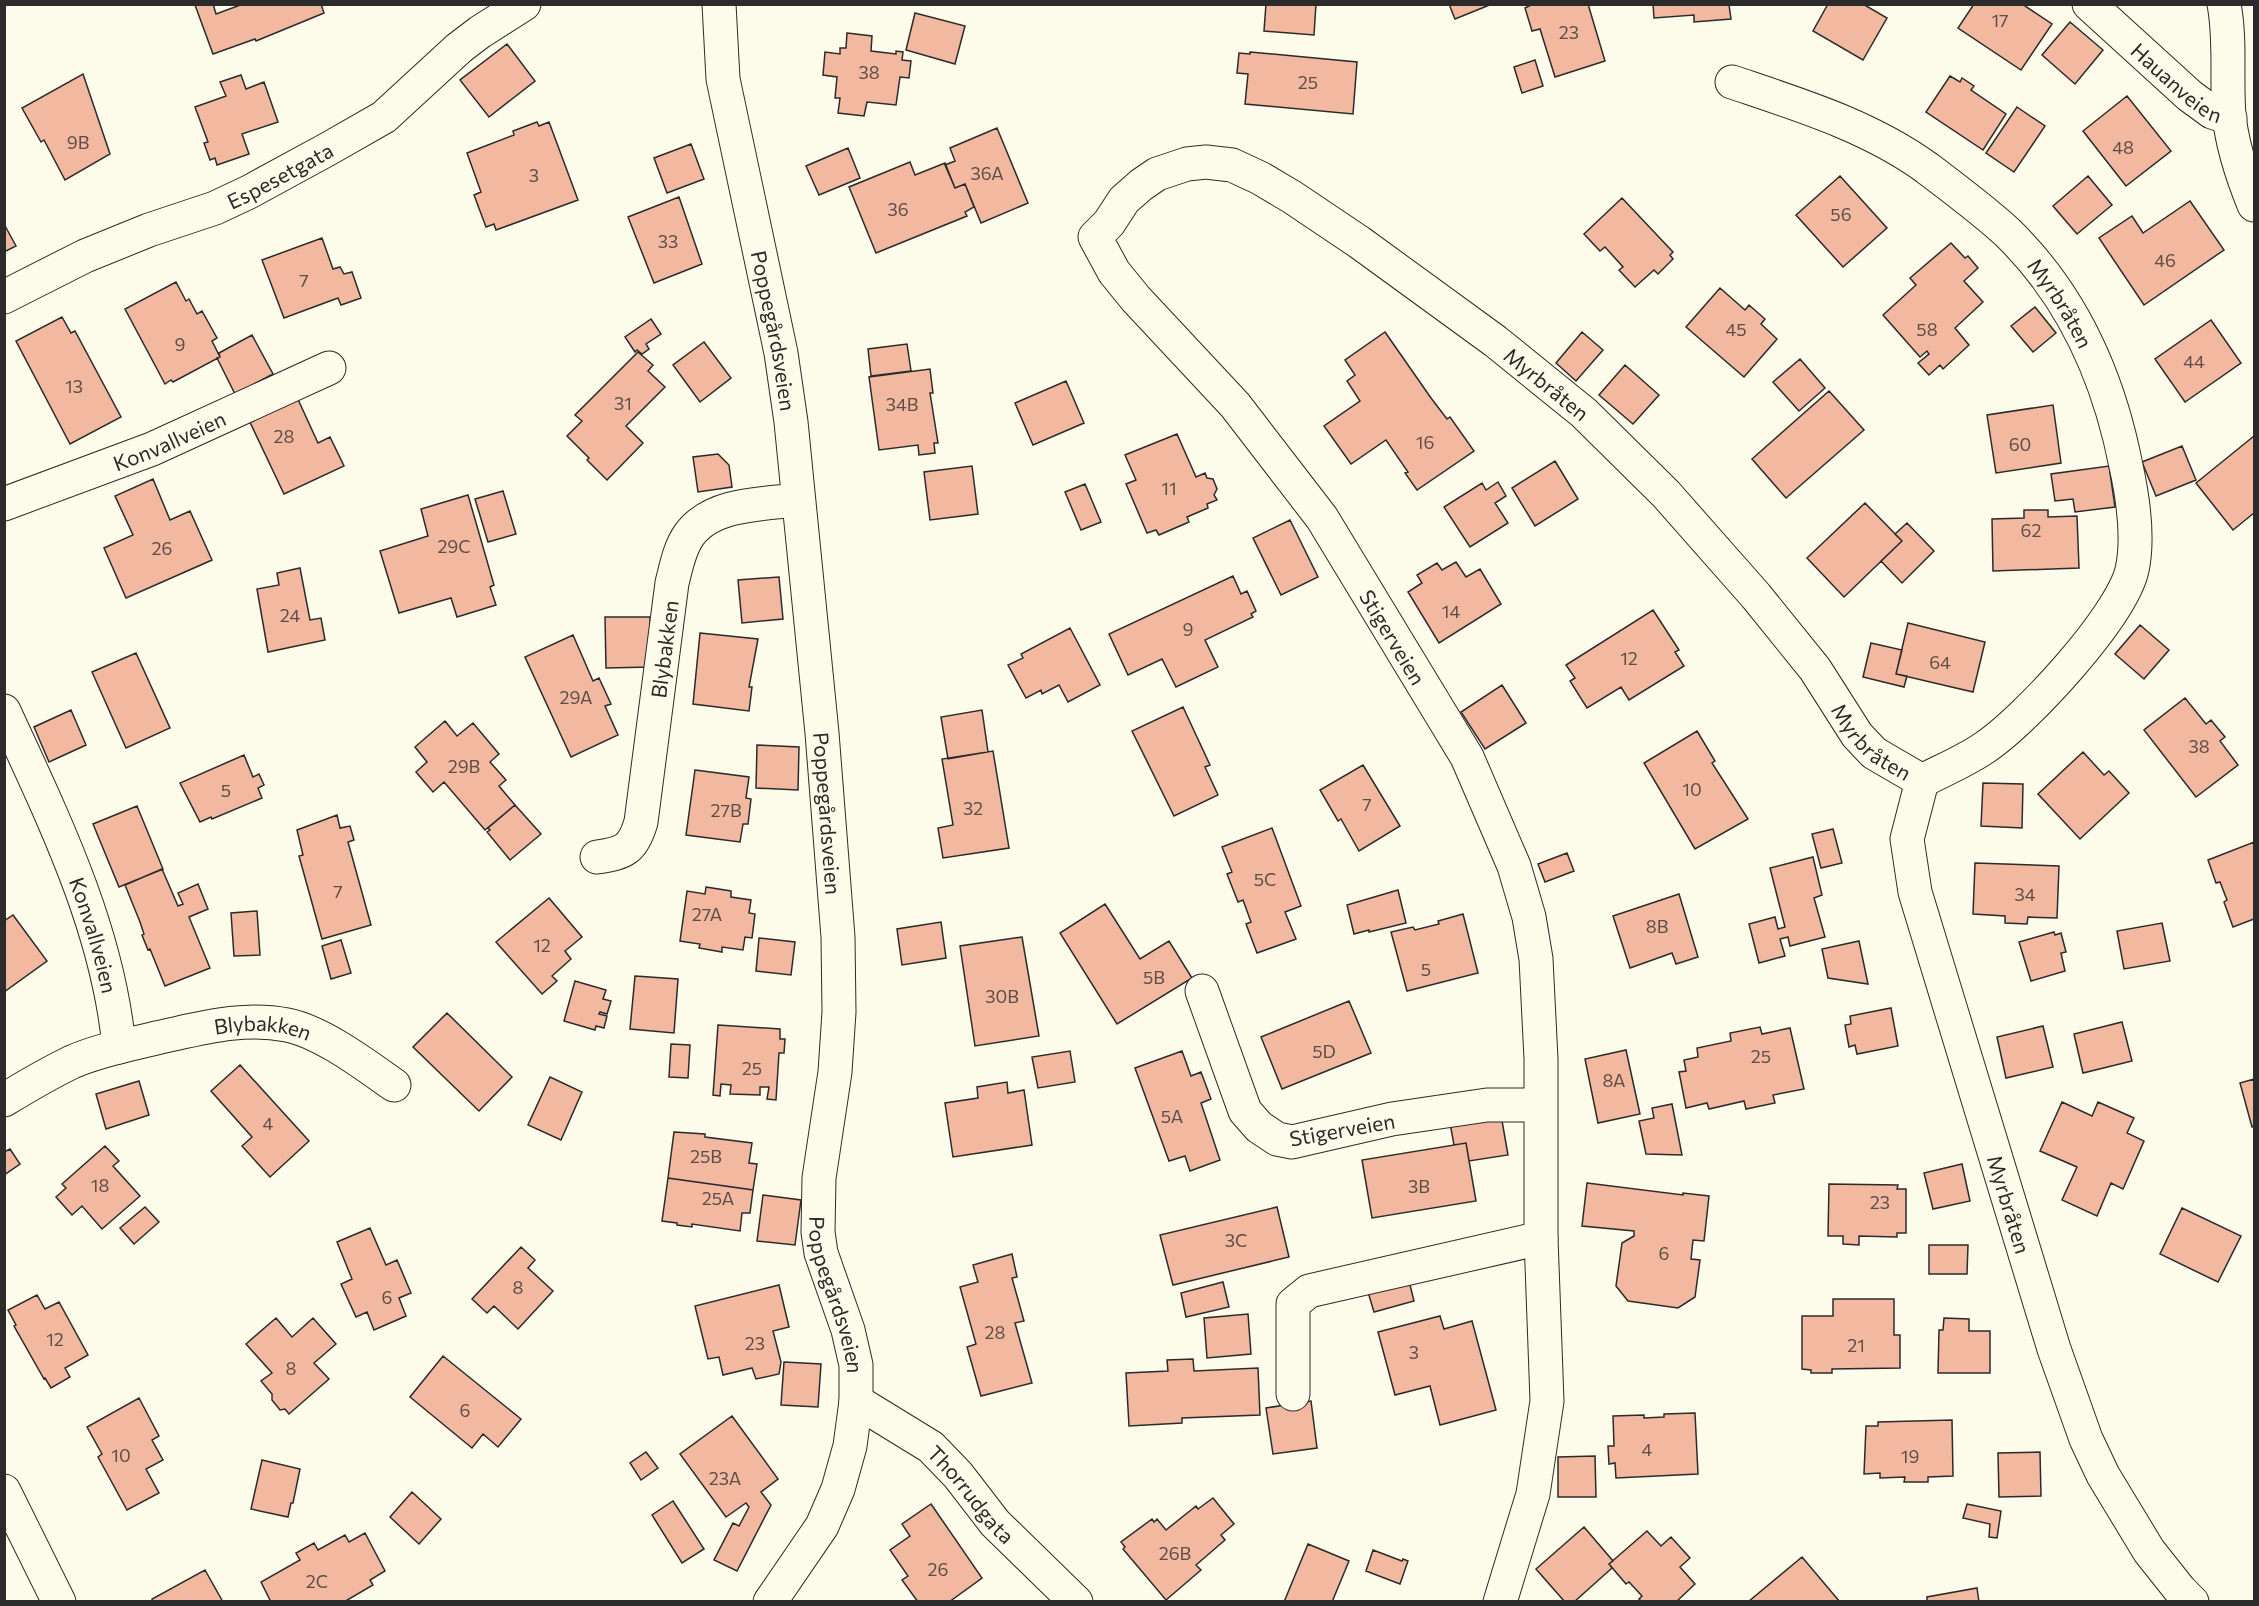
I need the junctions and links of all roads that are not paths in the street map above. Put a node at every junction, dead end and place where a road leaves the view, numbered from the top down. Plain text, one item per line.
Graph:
1 (524, 4) edge
2 (719, 4) edge
3 (2089, 4) edge
4 (2224, 4) edge
5 (1732, 82) dead end
6 (2230, 118) junction
7 (2254, 205) edge
8 (1095, 237) joint
9 (4, 297) edge
10 (330, 368) dead end
11 (798, 500) junction
12 (4, 504) edge
13 (4, 711) edge
14 (1922, 781) junction
15 (597, 857) dead end
16 (1202, 991) dead end
17 (119, 1047) junction
18 (394, 1085) dead end
19 (4, 1100) edge
20 (1540, 1105) junction
21 (1541, 1238) junction
22 (1293, 1394) dead end
23 (856, 1401) junction
24 (4, 1491) edge
25 (46, 1597) edge
26 (770, 1602) edge
27 (1076, 1602) edge
28 (1500, 1602) edge
29 (2192, 1602) edge

1 - 9 street, Espesetgata
2 - 11 street, Poppegårdsveien
3 - 6 street, Hauanveien
4 - 6 street
5 - 14 street, Myrbråten
6 - 7 street, Hauanveien
8 - 14 street, Myrbråten
8 - 20 street, Stigerveien
10 - 12 street, Konvallveien
11 - 15 street, Blybakken
11 - 23 street, Poppegårdsveien
13 - 17 street, Konvallveien
14 - 29 street, Myrbråten
16 - 20 street, Stigerveien
17 - 18 street, Blybakken
17 - 19 street
20 - 21 street, Stigerveien
21 - 22 street
21 - 28 street, Stigerveien
23 - 26 street, Poppegårdsveien
23 - 27 street, Thorrudgata
24 - 25 street

